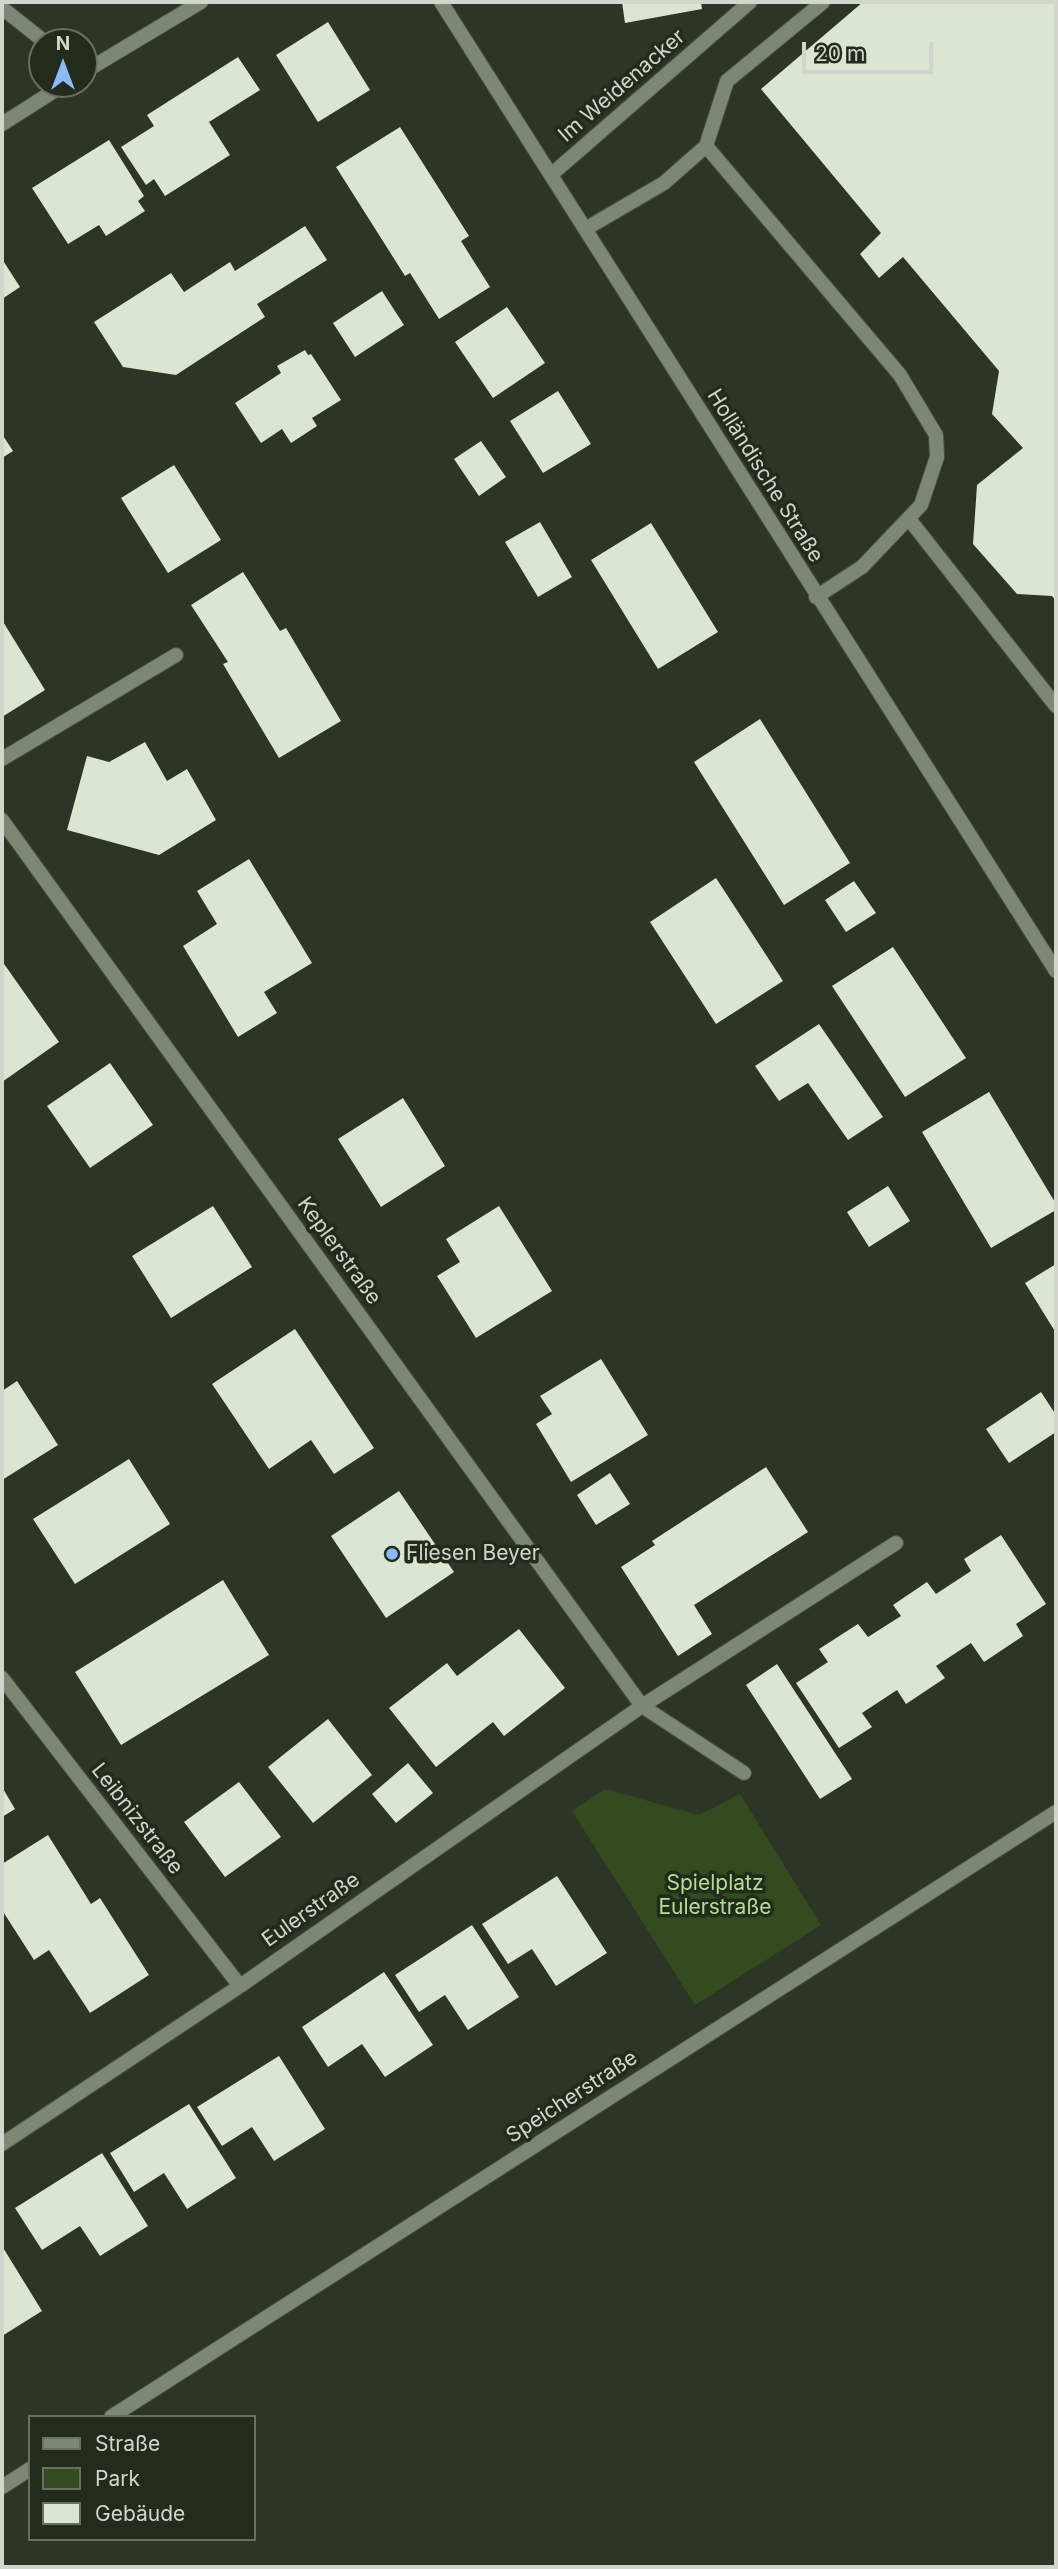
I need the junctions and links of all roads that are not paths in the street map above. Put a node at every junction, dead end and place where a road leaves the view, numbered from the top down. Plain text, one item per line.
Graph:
1 (201, 2) edge
2 (441, 2) edge
3 (750, 2) edge
4 (823, 2) edge
5 (2, 8) edge
6 (28, 29) edge
7 (98, 64) edge
8 (43, 98) edge
9 (2, 124) edge
10 (706, 146) junction
11 (552, 174) junction
12 (587, 228) junction
13 (909, 519) junction
14 (816, 597) junction
15 (176, 655) dead end
16 (1056, 706) edge
17 (2, 760) edge
18 (2, 820) edge
19 (1056, 971) edge
20 (895, 1543) dead end
21 (2, 1678) edge
22 (642, 1706) junction
23 (744, 1773) dead end
24 (1056, 1812) edge
25 (240, 1986) junction
26 (2, 2144) edge
27 (114, 2415) edge
28 (28, 2470) edge
29 (2, 2487) edge

1 - 7 street
2 - 11 street, Holländische Straße
3 - 11 street, Im Weidenacker
4 - 10 street
5 - 6 street
8 - 9 street
10 - 12 street
10 - 13 street
11 - 12 street, Holländische Straße
12 - 14 street, Holländische Straße
13 - 14 street
13 - 16 street
14 - 19 street, Holländische Straße
15 - 17 street
18 - 22 street, Keplerstraße
20 - 22 street, Eulerstraße
21 - 25 street, Leibnizstraße
22 - 23 street
22 - 25 street, Eulerstraße
24 - 27 street, Speicherstraße
25 - 26 street, Eulerstraße
28 - 29 street

